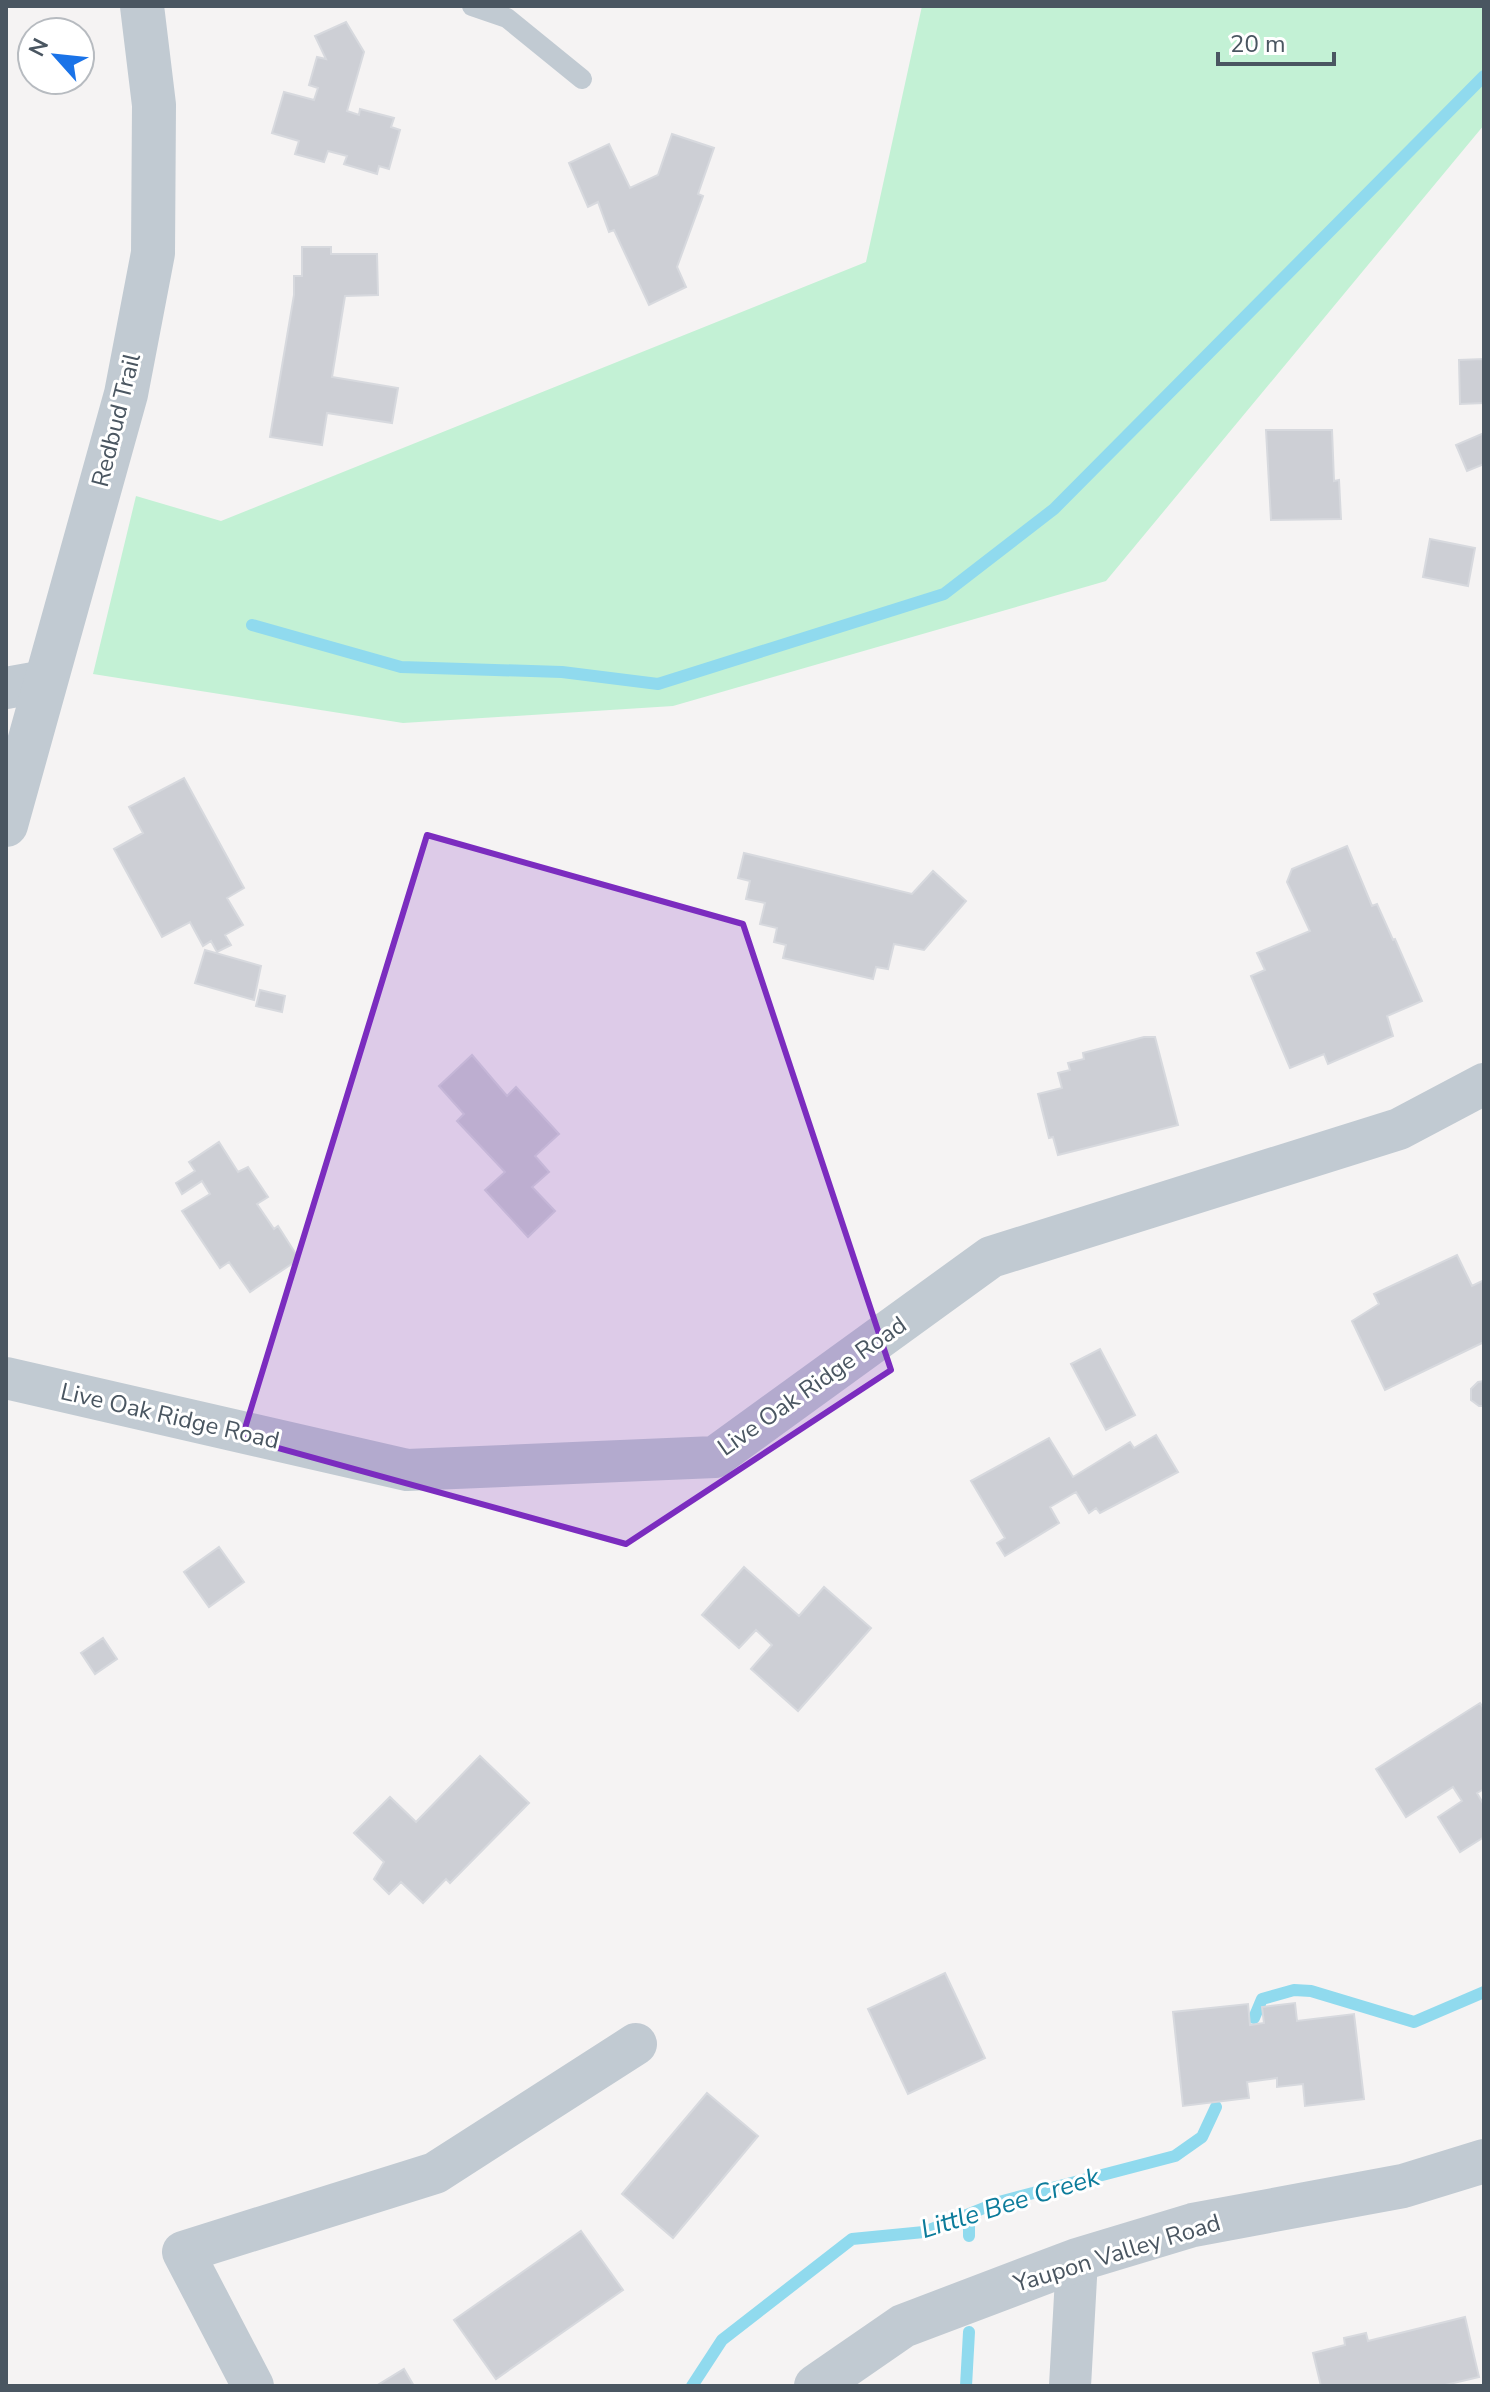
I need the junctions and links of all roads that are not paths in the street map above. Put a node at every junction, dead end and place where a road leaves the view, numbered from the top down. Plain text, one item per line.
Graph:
1 (142, 6) edge
2 (472, 6) edge
3 (582, 79) dead end
4 (26, 684) edge
5 (6, 825) edge
6 (1484, 1084) edge
7 (6, 1378) edge
8 (636, 2044) dead end
9 (1484, 2161) edge
10 (1077, 2260) junction
11 (253, 2386) edge
12 (816, 2386) edge
13 (1070, 2386) edge

1 - 4 street, Redbud Trail
2 - 3 lane
4 - 5 street, Redbud Trail
6 - 7 street, Live Oak Ridge Road
8 - 11 street
9 - 10 street, Yaupon Valley Road
10 - 12 street, Yaupon Valley Road
10 - 13 street

